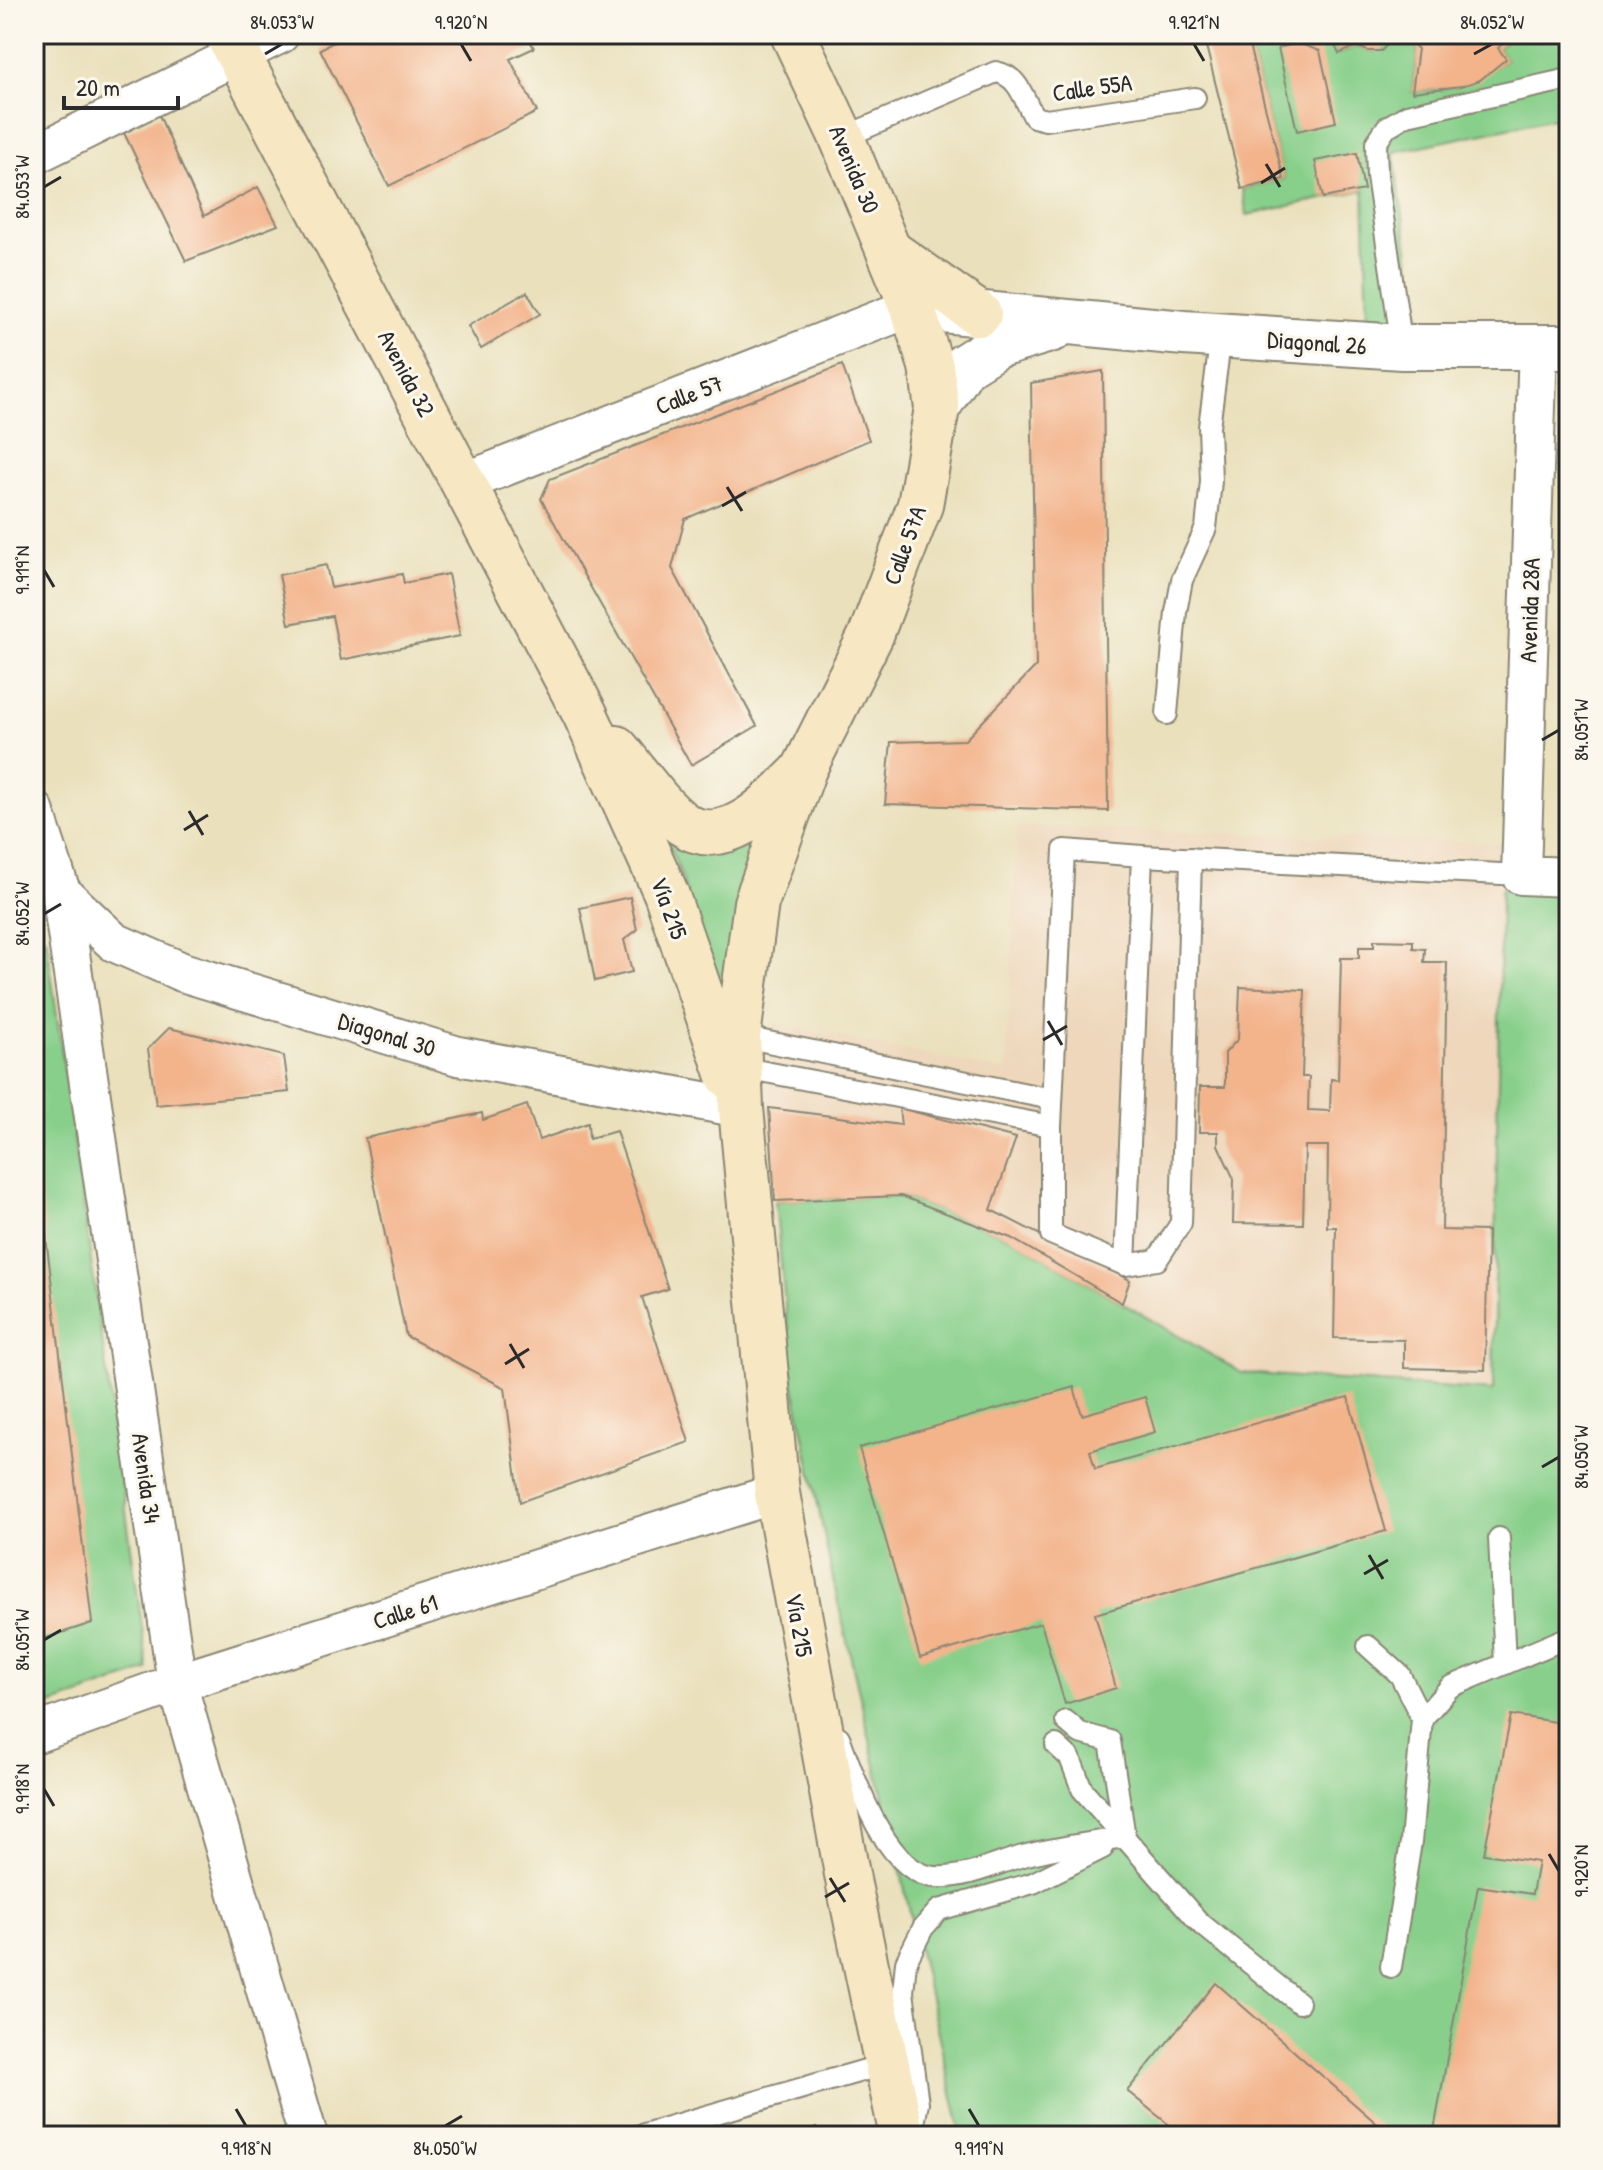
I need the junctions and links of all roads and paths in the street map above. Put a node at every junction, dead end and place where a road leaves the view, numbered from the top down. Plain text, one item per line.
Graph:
1 (280, 34) edge
2 (793, 34) edge
3 (232, 45) edge
4 (1569, 79) edge
5 (1195, 98) dead end
6 (842, 138) junction
7 (34, 155) edge
8 (889, 251) junction
9 (912, 307) junction
10 (979, 314) junction
11 (1066, 323) junction
12 (1221, 335) junction
13 (1553, 346) edge
14 (1402, 347) junction
15 (937, 408) junction
16 (465, 482) junction
17 (585, 714) junction
18 (1167, 714) dead end
19 (804, 769) junction
20 (34, 810) edge
21 (1142, 856) junction
22 (1191, 858) junction
23 (1521, 875) junction
24 (1569, 877) edge
25 (47, 895) edge
26 (739, 1071) junction
27 (1052, 1099) junction
28 (1051, 1126) junction
29 (1125, 1265) junction
30 (777, 1493) junction
31 (1499, 1538) dead end
32 (1569, 1637) edge
33 (802, 1638) junction
34 (1368, 1646) dead end
35 (1505, 1664) junction
36 (177, 1683) junction
37 (1422, 1719) junction
38 (1066, 1721) dead end
39 (34, 1734) edge
40 (1056, 1745) dead end
41 (1125, 1837) junction
42 (1391, 1967) dead end
43 (1299, 2003) dead end
44 (886, 2064) junction
45 (308, 2136) edge
46 (637, 2136) edge
47 (902, 2136) edge
48 (911, 2136) edge

1 - 3 street
2 - 6 main road, Avenida 30
3 - 7 street
3 - 16 main road, Avenida 32
4 - 14 lane
5 - 6 lane, Calle 55A
6 - 8 main road, Avenida 30
8 - 9 main road, Avenida 30
8 - 10 main road
9 - 10 street, Diagonal 26
9 - 15 main road, Calle 57A
9 - 16 street, Calle 57
10 - 11 street, Diagonal 26
11 - 12 street, Diagonal 26
11 - 15 street, Diagonal 26
12 - 14 street, Diagonal 26
12 - 18 lane
13 - 14 street, Diagonal 26
13 - 23 street, Avenida 28A
15 - 19 main road, Calle 57A
16 - 17 main road, Avenida 32
17 - 19 main road
17 - 26 main road, Vía 215
19 - 26 main road, Vía 215
20 - 25 street, Avenida 34
21 - 22 lane
21 - 27 lane
21 - 29 lane
22 - 23 lane
22 - 29 lane
23 - 24 street
25 - 26 street, Diagonal 30
25 - 36 street, Avenida 34
26 - 27 lane
26 - 28 lane
26 - 30 main road, Vía 215
27 - 28 lane
28 - 29 lane
30 - 33 main road, Vía 215
30 - 36 street, Calle 61
31 - 35 lane
32 - 35 lane
33 - 41 lane
33 - 44 main road, Vía 215
34 - 37 lane
35 - 37 lane
36 - 39 street, Calle 61
36 - 45 street, Avenida 34
37 - 42 lane
38 - 41 lane
40 - 41 lane
41 - 43 lane
41 - 48 lane
44 - 46 lane
44 - 47 main road, Vía 215

